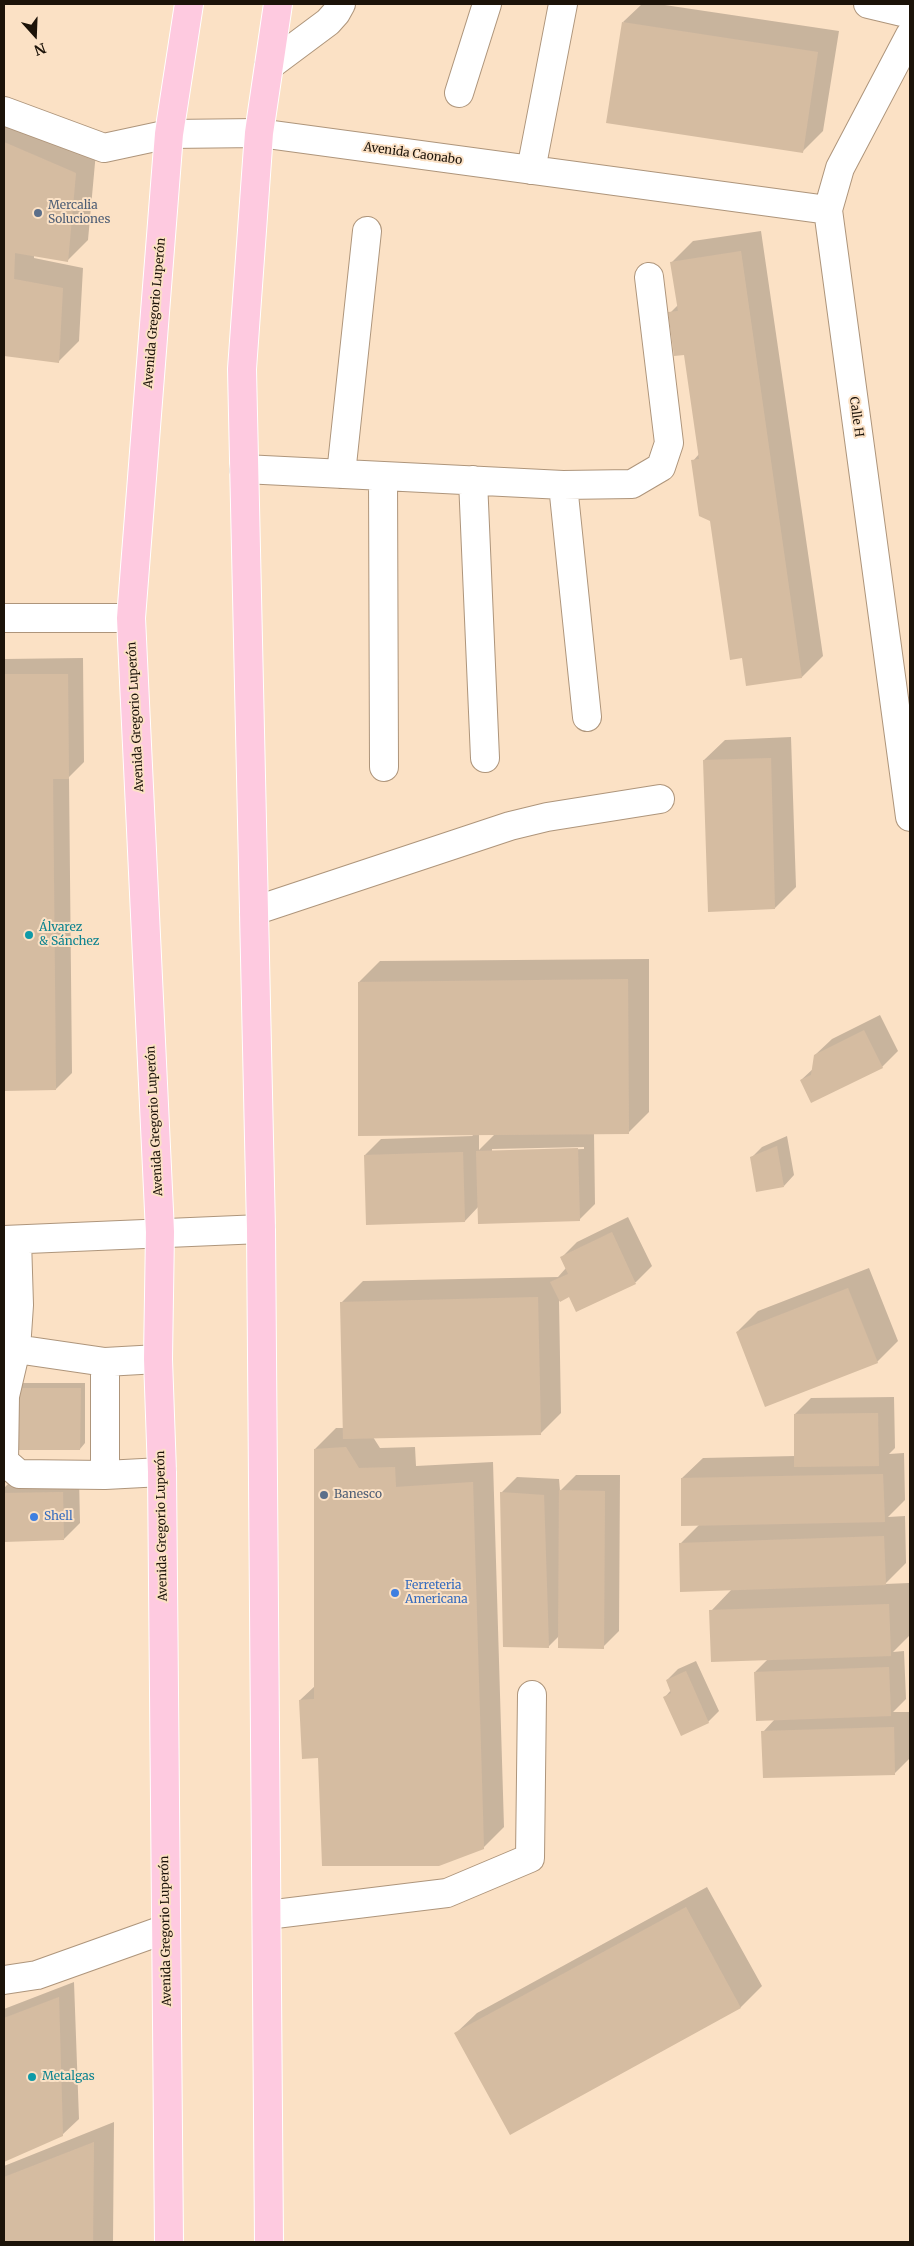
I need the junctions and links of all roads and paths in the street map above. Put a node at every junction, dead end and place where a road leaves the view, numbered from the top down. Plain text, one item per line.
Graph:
1 (188, 4) edge
2 (278, 4) edge
3 (340, 4) edge
4 (487, 4) edge
5 (563, 4) edge
6 (868, 4) edge
7 (910, 14) edge
8 (910, 35) edge
9 (269, 66) junction
10 (459, 93) dead end
11 (4, 111) edge
12 (259, 132) junction
13 (169, 134) junction
14 (531, 170) junction
15 (828, 210) junction
16 (367, 231) dead end
17 (650, 277) dead end
18 (244, 469) junction
19 (341, 474) junction
20 (383, 476) junction
21 (473, 480) junction
22 (563, 485) junction
23 (4, 618) edge
24 (131, 618) junction
25 (587, 717) dead end
26 (485, 758) dead end
27 (384, 767) dead end
28 (660, 799) dead end
29 (910, 817) edge
30 (254, 911) junction
31 (262, 1228) junction
32 (160, 1232) junction
33 (11, 1240) edge
34 (16, 1349) junction
35 (158, 1359) junction
36 (105, 1362) junction
37 (162, 1472) junction
38 (105, 1475) junction
39 (532, 1695) dead end
40 (267, 1915) junction
41 (166, 1929) junction
42 (4, 1980) edge
43 (169, 2242) edge
44 (269, 2242) edge

1 - 13 main road, Avenida Gregorio Luperón
2 - 9 main road
3 - 9 street
4 - 10 street
5 - 14 street
6 - 7 street
8 - 15 street, Calle H
9 - 12 main road
11 - 13 street, Avenida Caonabo
12 - 13 street, Avenida Caonabo
12 - 14 street, Avenida Caonabo
12 - 18 main road
13 - 24 main road, Avenida Gregorio Luperón
14 - 15 street, Avenida Caonabo
15 - 29 street, Calle H
16 - 19 street
17 - 22 street
18 - 19 street
18 - 30 main road
19 - 20 street
20 - 21 street
20 - 27 street
21 - 22 street
21 - 26 street
22 - 25 street
23 - 24 street
24 - 32 main road, Avenida Gregorio Luperón
28 - 30 street
30 - 31 main road
31 - 32 street
31 - 40 main road
32 - 33 street
32 - 35 main road, Avenida Gregorio Luperón
33 - 34 street
34 - 36 street
34 - 38 street
35 - 36 street
35 - 37 main road, Avenida Gregorio Luperón
36 - 38 street
37 - 38 street
37 - 41 main road, Avenida Gregorio Luperón
39 - 40 street
40 - 44 main road
41 - 42 street
41 - 43 main road, Avenida Gregorio Luperón

